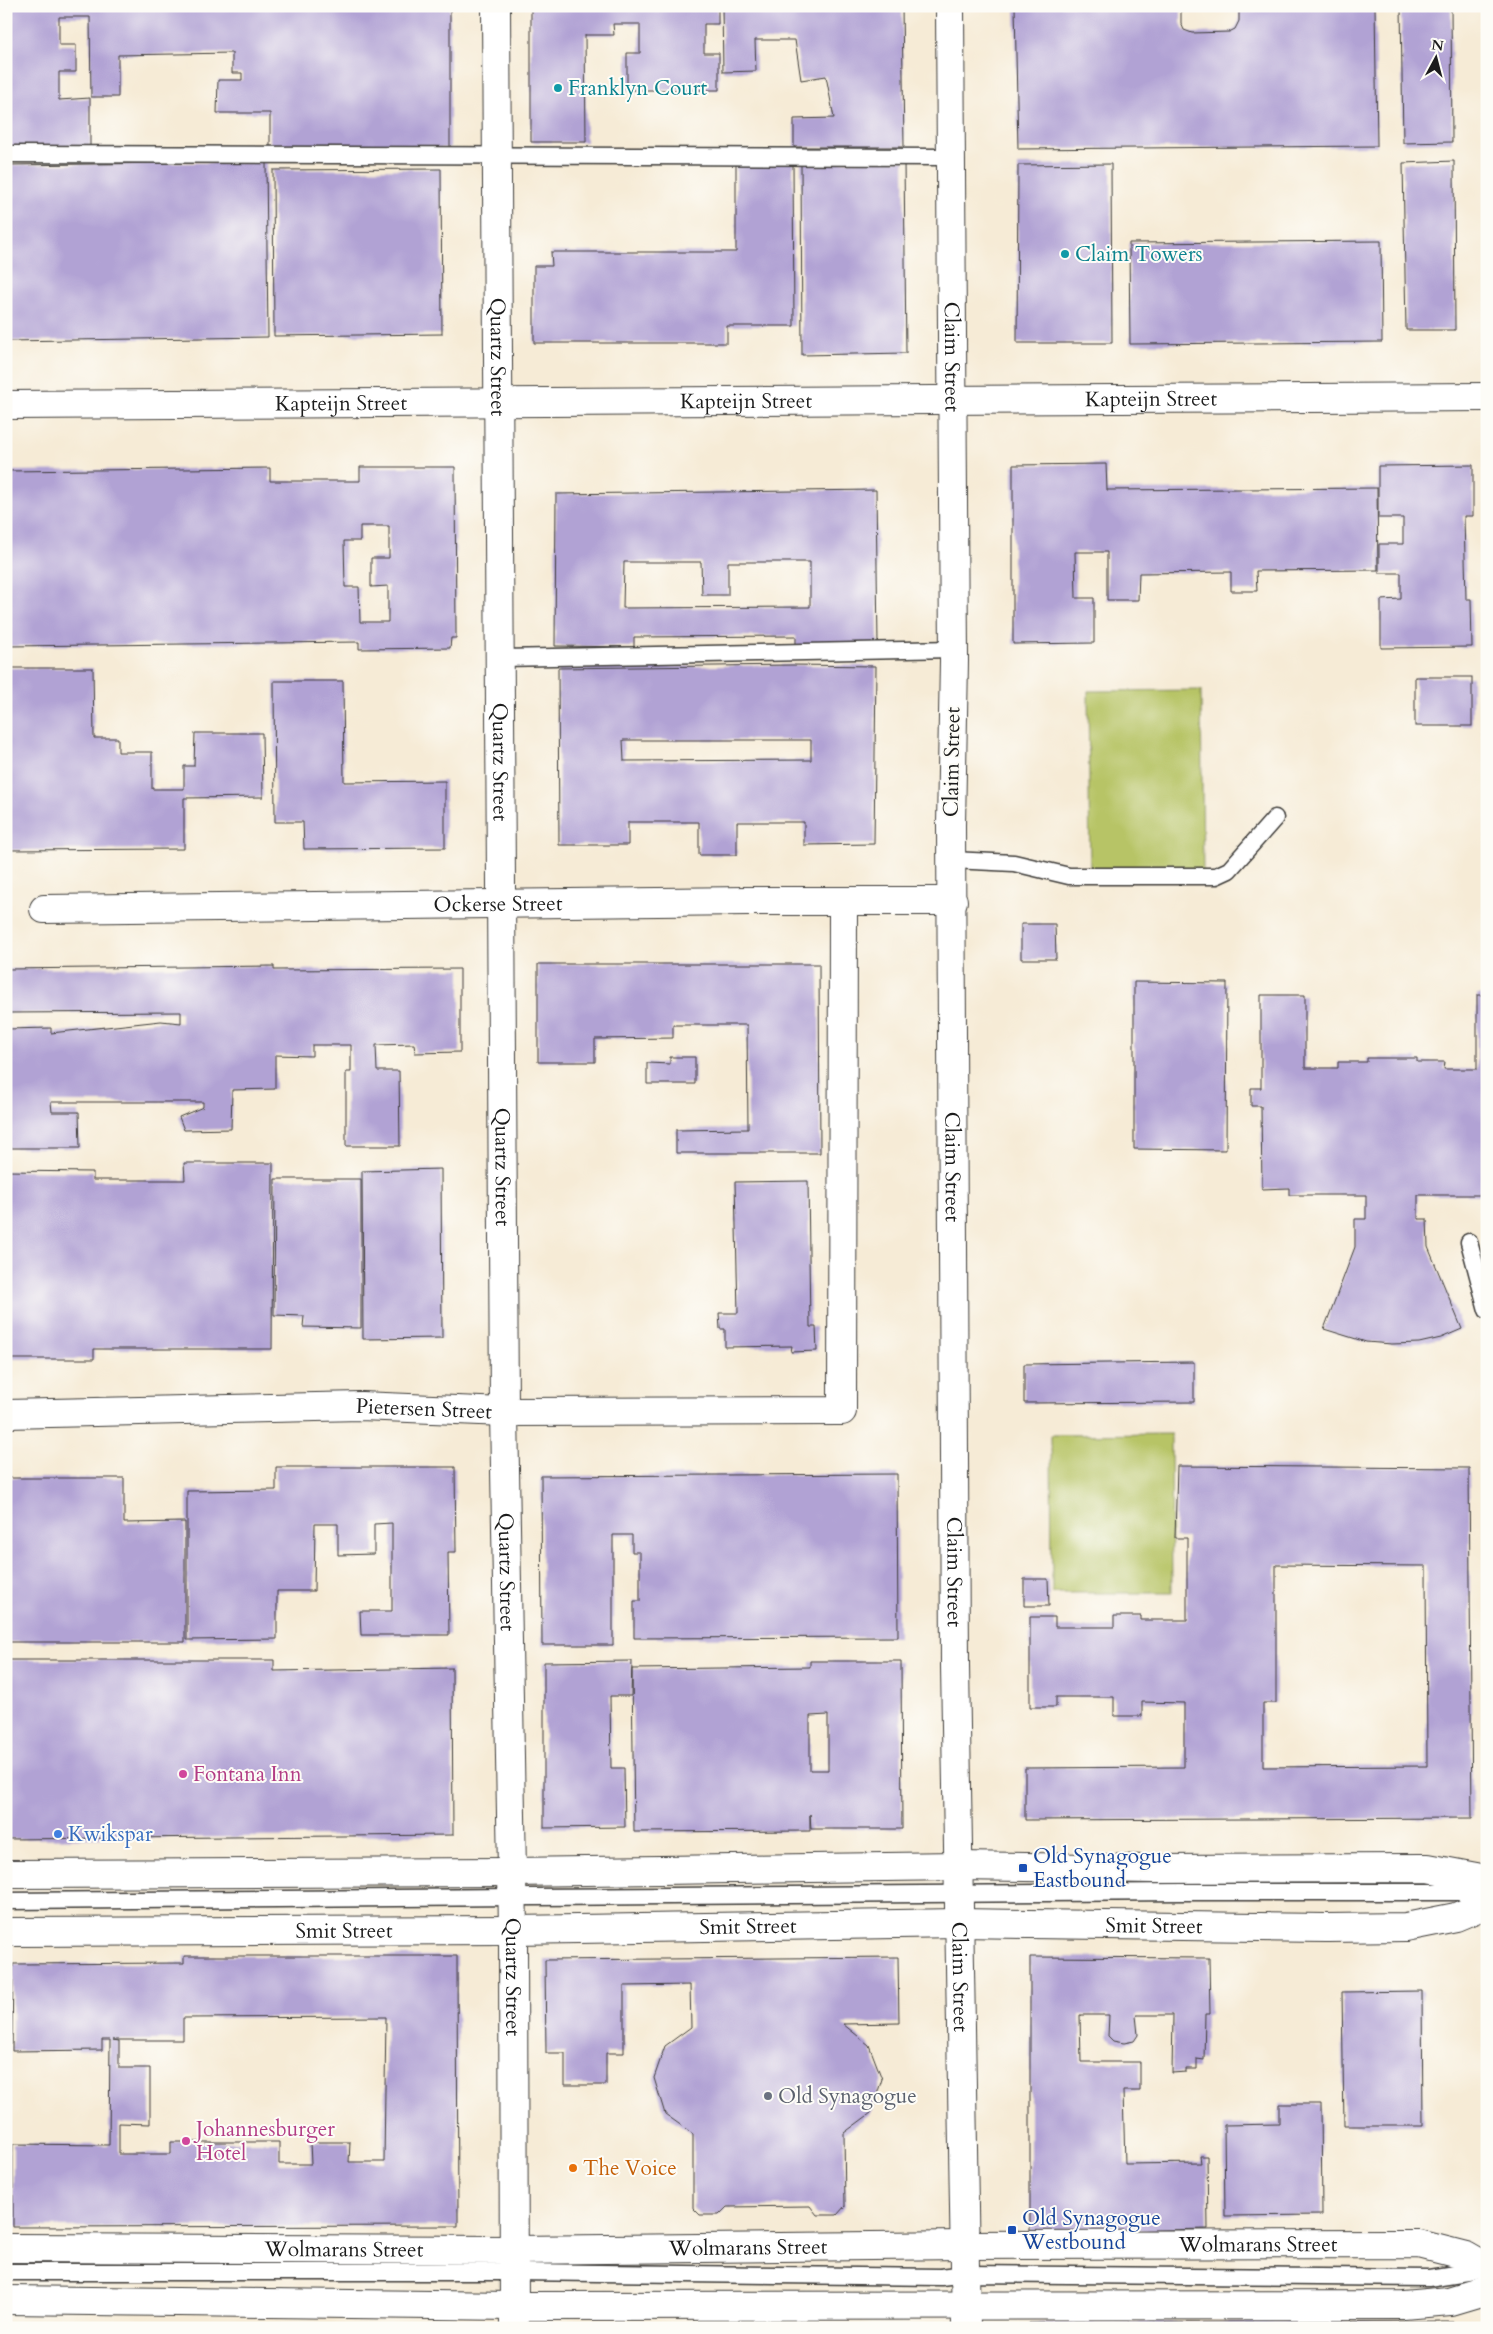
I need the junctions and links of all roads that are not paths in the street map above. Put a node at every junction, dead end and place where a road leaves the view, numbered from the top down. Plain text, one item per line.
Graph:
1 (496, 6) edge
2 (950, 6) edge
3 (6, 154) edge
4 (496, 154) junction
5 (951, 156) junction
6 (1487, 397) edge
7 (952, 401) junction
8 (497, 403) junction
9 (6, 405) edge
10 (954, 649) junction
11 (499, 658) junction
12 (1274, 818) dead end
13 (952, 860) junction
14 (843, 901) junction
15 (953, 901) junction
16 (501, 903) junction
17 (44, 909) dead end
18 (1469, 1242) dead end
19 (1487, 1310) edge
20 (504, 1412) junction
21 (6, 1414) edge
22 (958, 1866) junction
23 (512, 1872) junction
24 (6, 1874) edge
25 (1487, 1881) edge
26 (1487, 1892) edge
27 (959, 1894) junction
28 (512, 1899) junction
29 (6, 1901) edge
30 (1487, 1904) edge
31 (959, 1923) junction
32 (513, 1930) junction
33 (6, 1932) edge
34 (964, 2245) junction
35 (6, 2248) edge
36 (513, 2261) junction
37 (1487, 2268) edge
38 (6, 2272) edge
39 (965, 2274) junction
40 (1487, 2290) edge
41 (6, 2300) edge
42 (966, 2316) edge
43 (514, 2317) edge

1 - 4 street, Quartz Street
2 - 5 street, Claim Street
3 - 4 lane
4 - 5 lane
4 - 8 street, Quartz Street
5 - 7 street, Claim Street
6 - 7 street, Kapteijn Street
7 - 8 street, Kapteijn Street
7 - 10 street, Claim Street
8 - 9 street, Kapteijn Street
8 - 11 street, Quartz Street
10 - 11 lane
10 - 13 street, Claim Street
11 - 16 street, Quartz Street
12 - 13 lane
13 - 15 street, Claim Street
14 - 15 street, Ockerse Street
14 - 16 street, Ockerse Street
14 - 20 street, Pietersen Street
15 - 22 street, Claim Street
16 - 17 street, Ockerse Street
16 - 20 street, Quartz Street
18 - 19 lane
20 - 21 street, Pietersen Street
20 - 23 street, Quartz Street
22 - 23 street
22 - 25 street
22 - 27 street, Claim Street
23 - 24 street
23 - 28 street, Quartz Street
26 - 27 lane
27 - 28 lane
27 - 31 street, Claim Street
28 - 29 lane
28 - 32 street, Quartz Street
30 - 31 street, Smit Street
31 - 32 street, Smit Street
31 - 34 street, Claim Street
32 - 33 street, Smit Street
32 - 36 street, Quartz Street
34 - 36 street, Wolmarans Street
34 - 37 street, Wolmarans Street
34 - 39 street, Claim Street
35 - 36 street, Wolmarans Street
36 - 38 lane
36 - 39 lane
36 - 43 street, Quartz Street
37 - 39 lane
39 - 42 street, Claim Street
40 - 42 street
41 - 43 street
42 - 43 street

